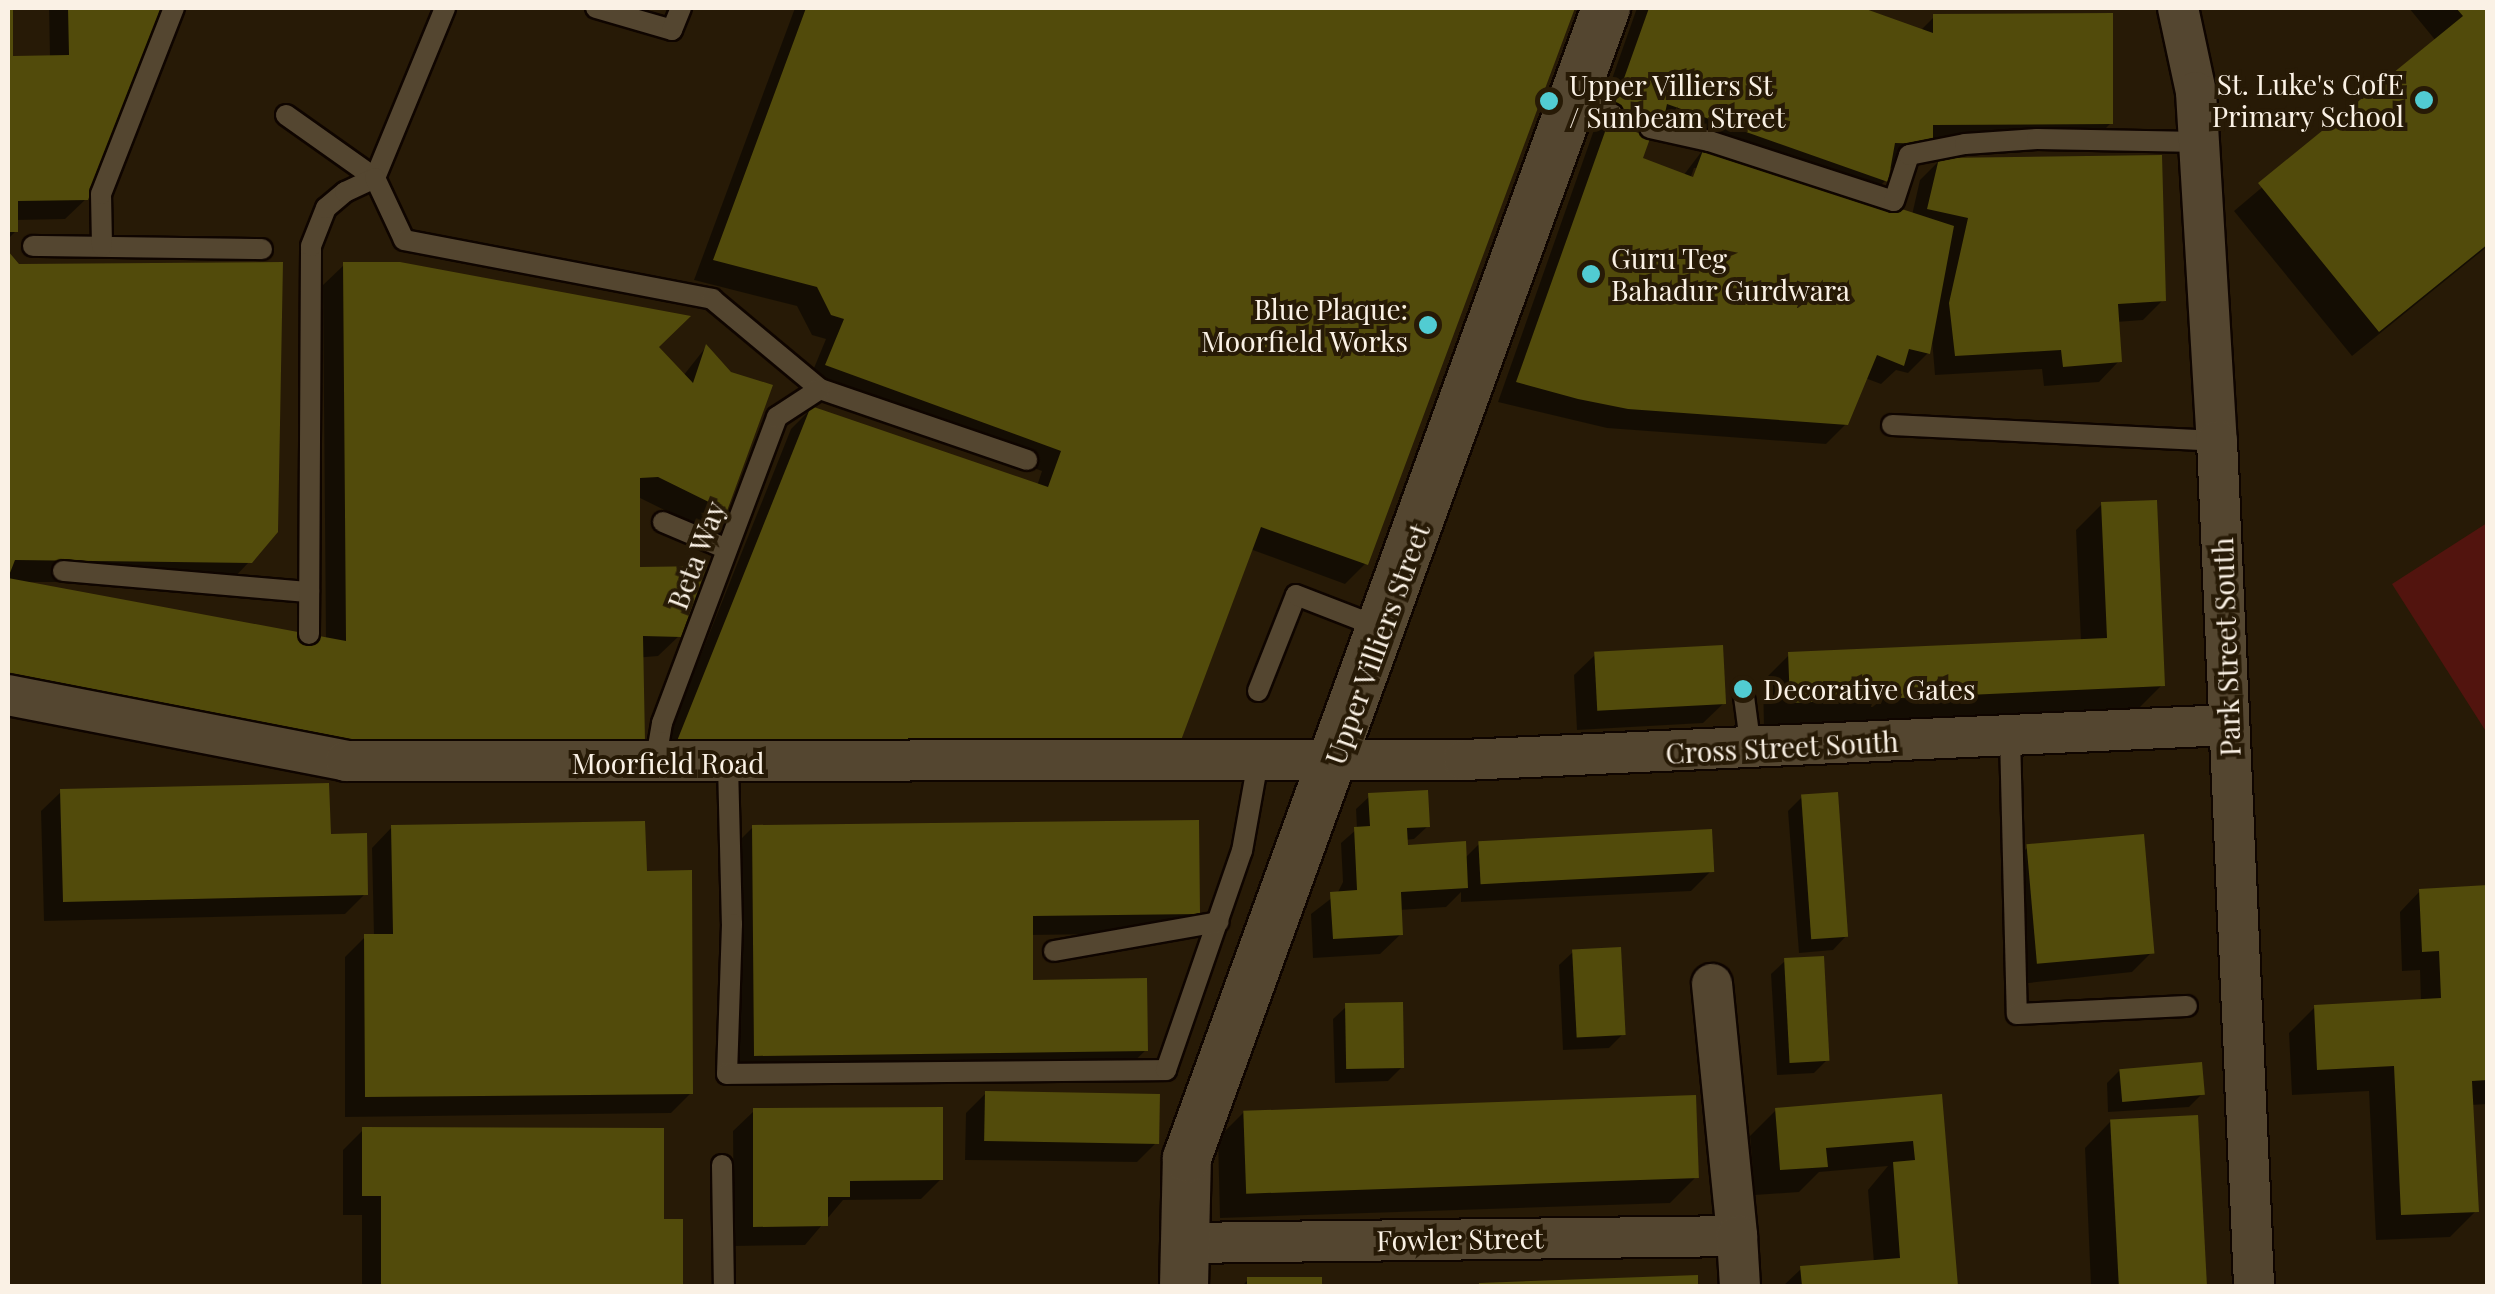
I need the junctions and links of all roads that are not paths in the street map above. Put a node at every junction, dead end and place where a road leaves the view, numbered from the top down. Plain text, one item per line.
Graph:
1 (174, 8) edge
2 (446, 8) edge
3 (596, 8) edge
4 (681, 8) edge
5 (1606, 8) edge
6 (2184, 8) edge
7 (286, 115) dead end
8 (1650, 128) dead end
9 (2199, 142) junction
10 (376, 178) junction
11 (33, 246) dead end
12 (102, 246) junction
13 (262, 249) dead end
14 (820, 390) junction
15 (1892, 424) dead end
16 (2217, 441) junction
17 (1027, 460) dead end
18 (663, 522) dead end
19 (727, 550) junction
20 (63, 571) dead end
21 (309, 592) junction
22 (1381, 628) junction
23 (309, 634) dead end
24 (1743, 689) dead end
25 (1258, 692) dead end
26 (8, 695) edge
27 (2228, 726) junction
28 (2010, 736) junction
29 (1750, 749) junction
30 (1335, 758) junction
31 (1258, 761) junction
32 (655, 764) junction
33 (728, 764) junction
34 (1218, 922) junction
35 (1054, 950) dead end
36 (1712, 984) dead end
37 (2187, 1006) dead end
38 (722, 1165) dead end
39 (1737, 1236) junction
40 (1184, 1264) edge
41 (724, 1286) edge
42 (1740, 1286) edge
43 (2254, 1286) edge

1 - 12 lane
2 - 10 lane
3 - 4 lane
5 - 22 street, Upper Villiers Street
6 - 9 street, Park Street South
7 - 10 lane
8 - 9 lane
9 - 16 street, Park Street South
10 - 14 lane
10 - 21 lane
11 - 12 lane
12 - 13 lane
14 - 17 lane
14 - 19 lane, Beta Way
15 - 16 lane
16 - 27 street, Park Street South
18 - 19 lane
19 - 32 lane, Beta Way
20 - 21 lane
21 - 23 lane
22 - 25 lane
22 - 30 street, Upper Villiers Street
24 - 29 lane
26 - 32 street, Moorfield Road
27 - 28 street, Cross Street South
27 - 43 street, Park Street South
28 - 29 street, Cross Street South
28 - 37 lane
29 - 30 street, Cross Street South
30 - 31 street, Moorfield Road
30 - 40 street, Upper Villiers Street
31 - 33 street, Moorfield Road
31 - 34 lane
32 - 33 street, Moorfield Road
33 - 34 lane
34 - 35 lane
36 - 39 street
38 - 41 lane
39 - 40 street, Fowler Street
39 - 42 street

